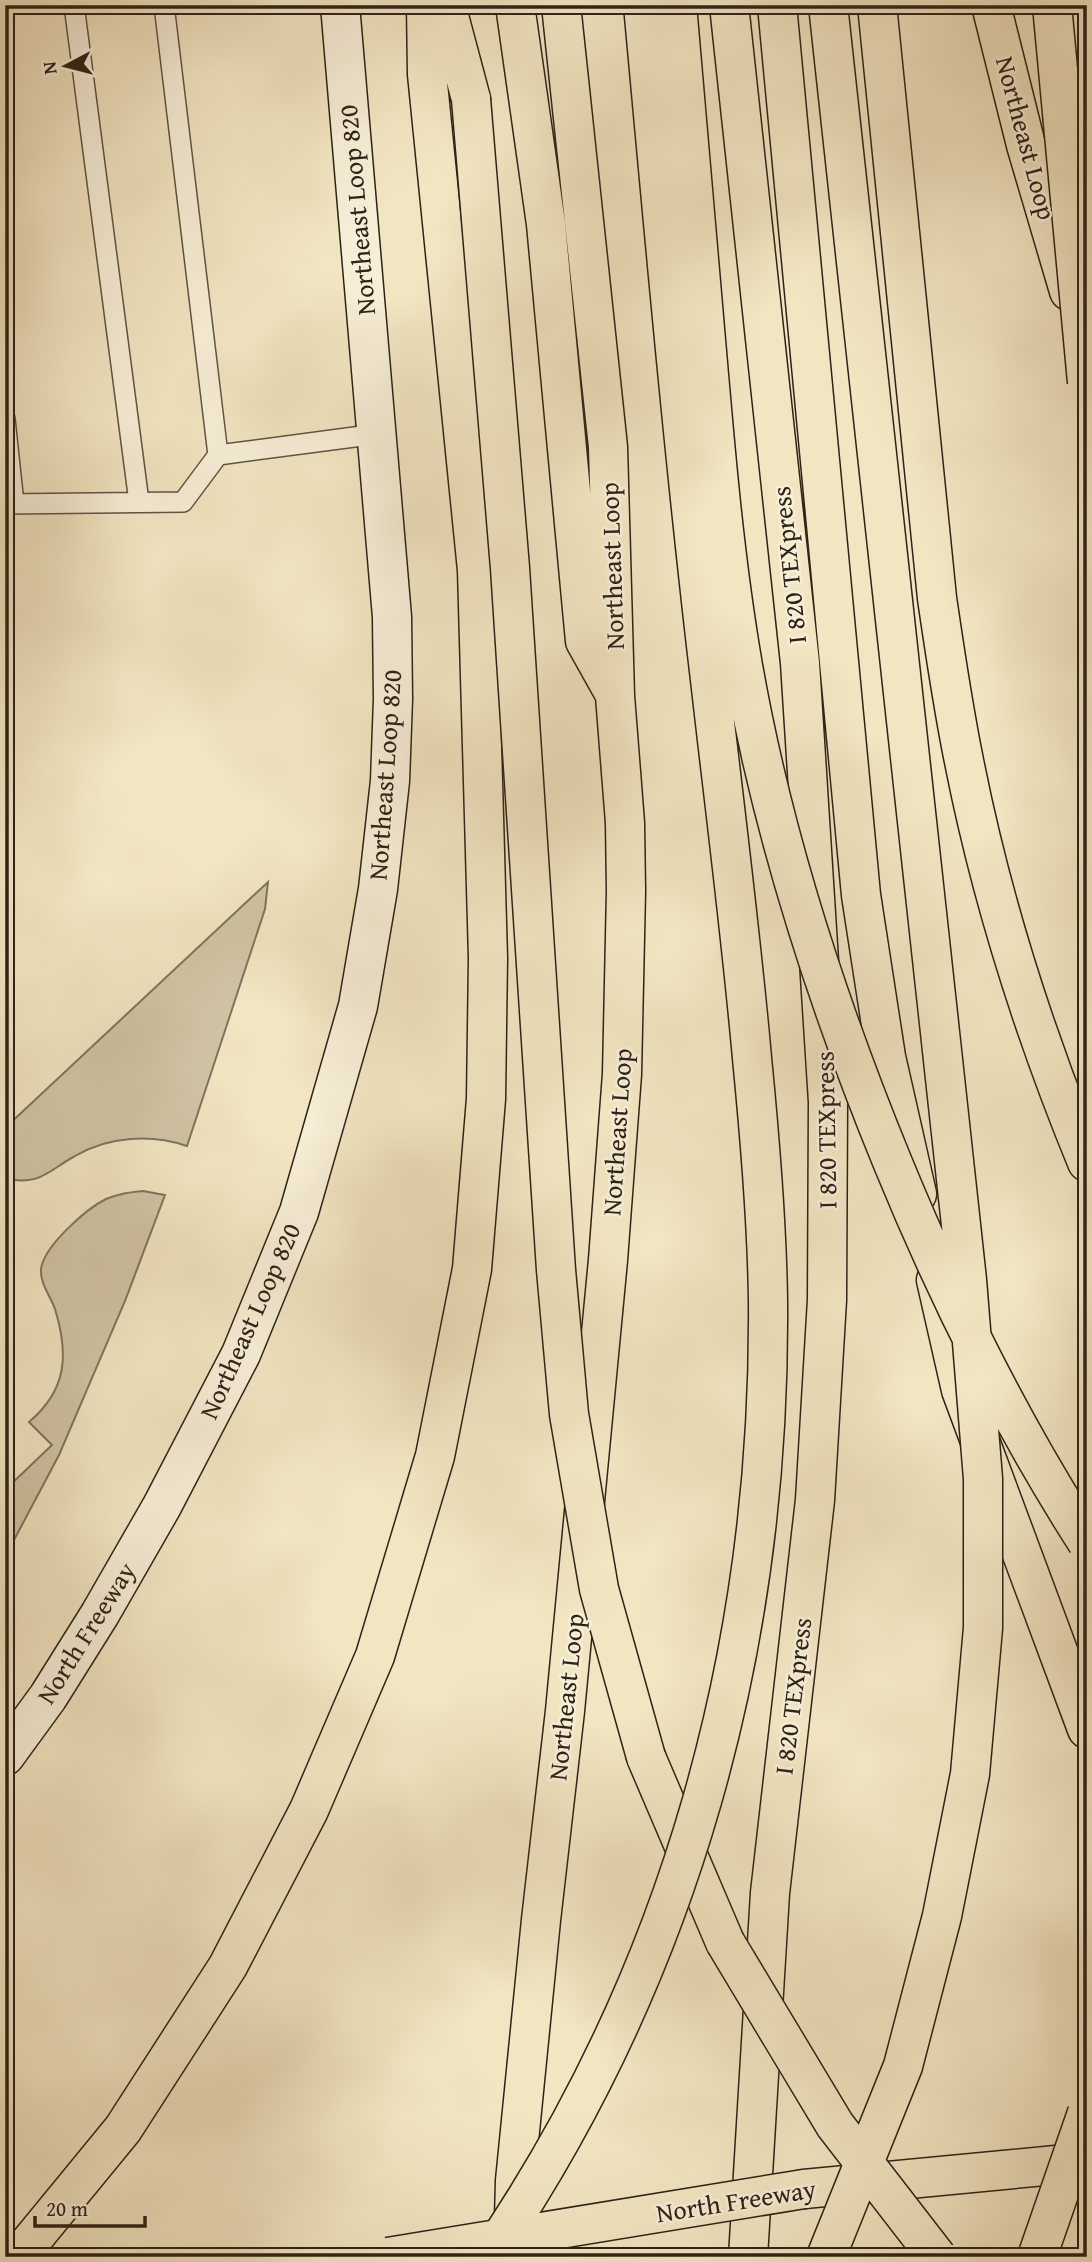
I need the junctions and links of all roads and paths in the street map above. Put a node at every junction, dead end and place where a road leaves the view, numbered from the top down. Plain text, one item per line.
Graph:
1 (74, 5) edge
2 (164, 5) edge
3 (340, 5) edge
4 (426, 5) edge
5 (446, 5) edge
6 (515, 5) edge
7 (561, 5) edge
8 (643, 5) edge
9 (677, 5) edge
10 (729, 5) edge
11 (777, 5) edge
12 (828, 5) edge
13 (877, 5) edge
14 (991, 5) edge
15 (1052, 5) edge
16 (1087, 350) edge
17 (1087, 382) edge
18 (5, 419) edge
19 (377, 434) junction
20 (218, 455) junction
21 (139, 502) junction
22 (10, 504) edge
23 (615, 696) junction
24 (1087, 1162) edge
25 (162, 1506) joint
26 (1087, 1542) edge
27 (1087, 1729) edge
28 (5, 1756) edge
29 (1087, 2113) edge
30 (1086, 2162) edge
31 (18, 2257) edge
32 (388, 2257) edge
33 (488, 2257) edge
34 (513, 2257) edge
35 (748, 2257) edge
36 (826, 2257) edge
37 (937, 2257) edge
38 (1037, 2257) edge

1 - 21 lane
2 - 20 lane
3 - 19 main road, Northeast Loop 820
4 - 31 highway
5 - 37 highway, bridge
6 - 23 highway
7 - 23 highway, Northeast Loop
8 - 33 highway, bridge
9 - 26 highway, bridge
10 - 35 highway, I 820 TEXpress
11 - 27 highway, I 820 TEXpress
12 - 36 highway, bridge
13 - 24 highway
14 - 16 highway, Northeast Loop
15 - 17 highway, bridge
18 - 22 lane
19 - 20 lane
19 - 25 main road, Northeast Loop 820
20 - 21 lane
21 - 22 lane
23 - 34 highway, Northeast Loop
25 - 28 main road, North Freeway
29 - 38 highway, bridge
30 - 32 highway, North Freeway, bridge

